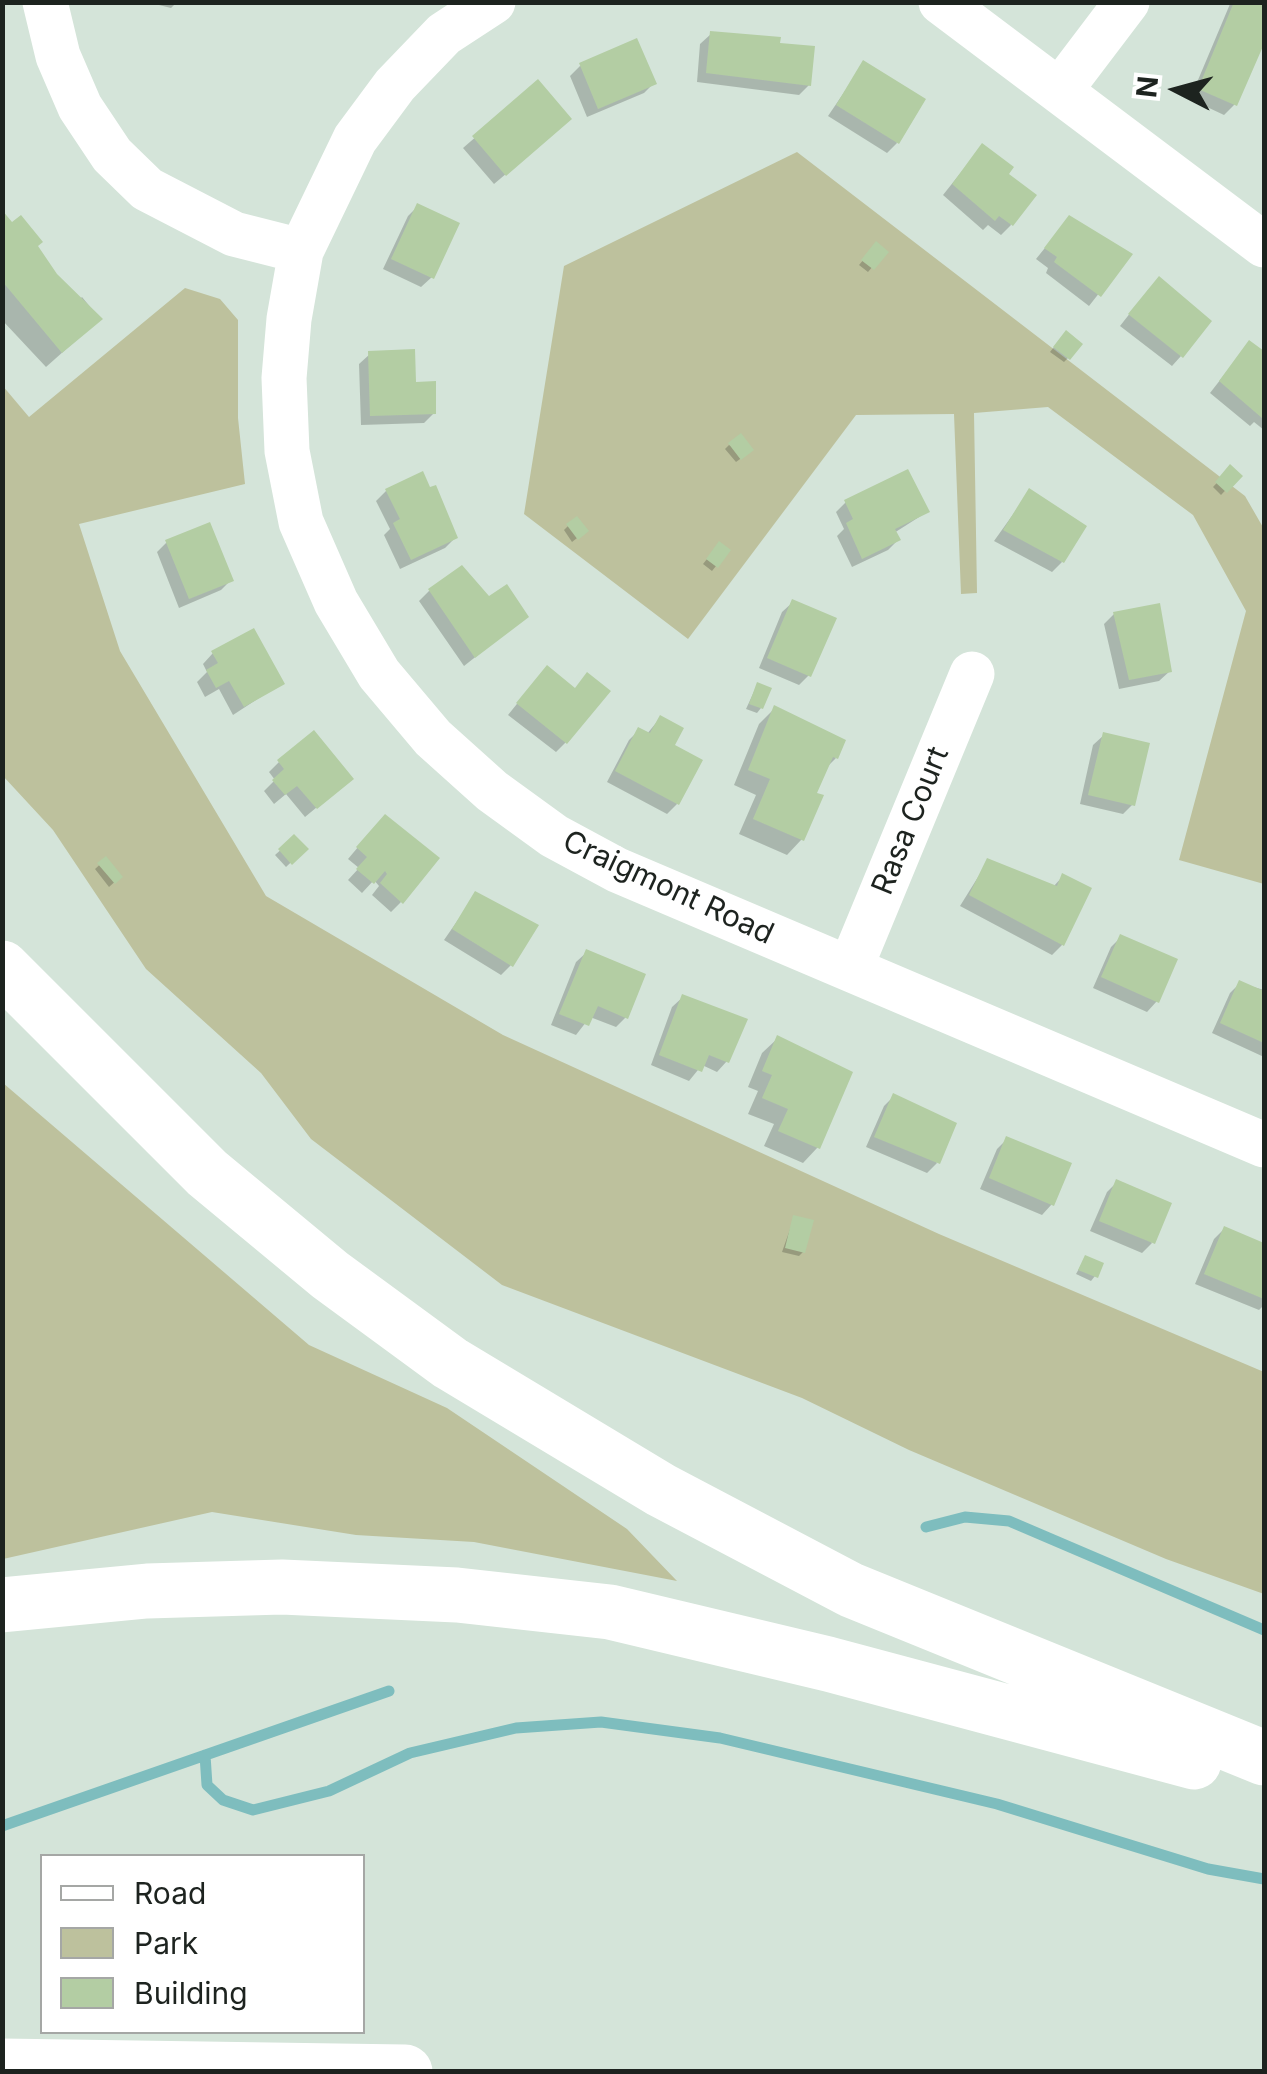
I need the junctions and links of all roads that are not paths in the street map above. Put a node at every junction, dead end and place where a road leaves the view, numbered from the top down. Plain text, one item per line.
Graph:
1 (45, 2) edge
2 (492, 2) edge
3 (941, 2) edge
4 (1127, 2) edge
5 (1060, 88) junction
6 (1264, 245) edge
7 (301, 251) junction
8 (972, 674) dead end
9 (2, 968) edge
10 (850, 969) junction
11 (1264, 1145) edge
12 (2, 1605) edge
13 (1264, 1758) edge
14 (1264, 1781) edge
15 (2, 2066) edge
16 (405, 2072) edge

1 - 7 street
2 - 7 street, Craigmont Road
3 - 5 street
4 - 5 street
5 - 6 street
7 - 10 street, Craigmont Road
8 - 10 street, Rasa Court
9 - 13 highway
10 - 11 street, Craigmont Road
12 - 14 highway
15 - 16 highway

